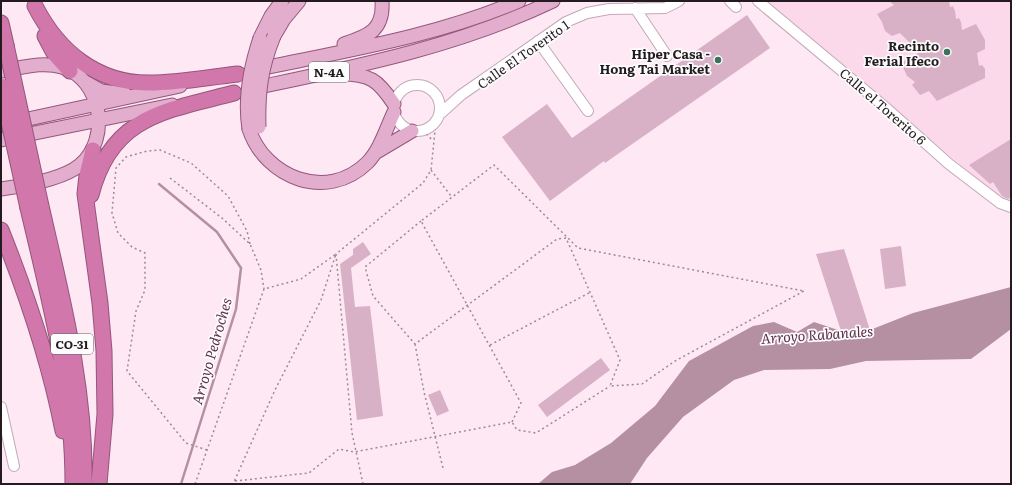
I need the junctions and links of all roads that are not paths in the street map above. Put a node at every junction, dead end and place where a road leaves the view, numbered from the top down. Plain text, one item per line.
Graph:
1 (282, 1) edge
2 (299, 1) edge
3 (382, 1) edge
4 (519, 1) edge
5 (553, 1) edge
6 (679, 1) edge
7 (758, 1) edge
8 (34, 4) edge
9 (635, 8) junction
10 (1, 23) edge
11 (538, 41) junction
12 (667, 56) dead end
13 (322, 57) junction
14 (1, 72) edge
15 (238, 74) junction
16 (321, 74) junction
17 (75, 75) junction
18 (1, 86) edge
19 (153, 92) junction
20 (234, 93) junction
21 (461, 95) junction
22 (437, 96) junction
23 (96, 104) junction
24 (394, 108) junction
25 (588, 111) dead end
26 (438, 117) junction
27 (99, 119) junction
28 (1, 125) edge
29 (254, 128) junction
30 (418, 130) junction
31 (1, 140) edge
32 (93, 150) junction
33 (374, 154) junction
34 (1, 189) edge
35 (35, 207) junction
36 (1011, 207) edge
37 (87, 213) junction
38 (3, 236) edge
39 (1, 407) edge
40 (14, 466) dead end
41 (67, 484) edge
42 (73, 484) edge
43 (84, 484) edge
44 (99, 484) edge

1 - 29 main road, bridge
2 - 29 main road, bridge
3 - 13 main road
4 - 13 main road, N-4A
5 - 16 main road, N-4A
6 - 9 street, Calle El Torerito 1
7 - 36 street, Calle el Torerito 6
8 - 15 highway
8 - 17 highway
9 - 11 street, Calle El Torerito 1
9 - 12 street
10 - 35 highway, CO-31, bridge
11 - 21 street, Calle El Torerito 1
11 - 25 street
13 - 15 main road, N-4A
14 - 17 main road
15 - 19 main road, N-4A
16 - 20 main road, N-4A
16 - 24 main road
17 - 19 main road
17 - 23 main road
18 - 35 highway, CO-31, bridge
19 - 23 main road, N-4A
20 - 27 main road, N-4A
20 - 37 highway
21 - 22 street
21 - 26 street, Calle El Torerito 1
22 - 24 street
22 - 26 street
23 - 27 main road
23 - 28 main road
24 - 30 street
24 - 33 main road
26 - 30 street
27 - 31 main road
27 - 32 main road
29 - 33 main road
30 - 33 main road
32 - 34 main road
32 - 37 highway
35 - 42 highway, CO-31
35 - 43 highway, CO-31
37 - 44 highway
38 - 41 highway
39 - 40 street

